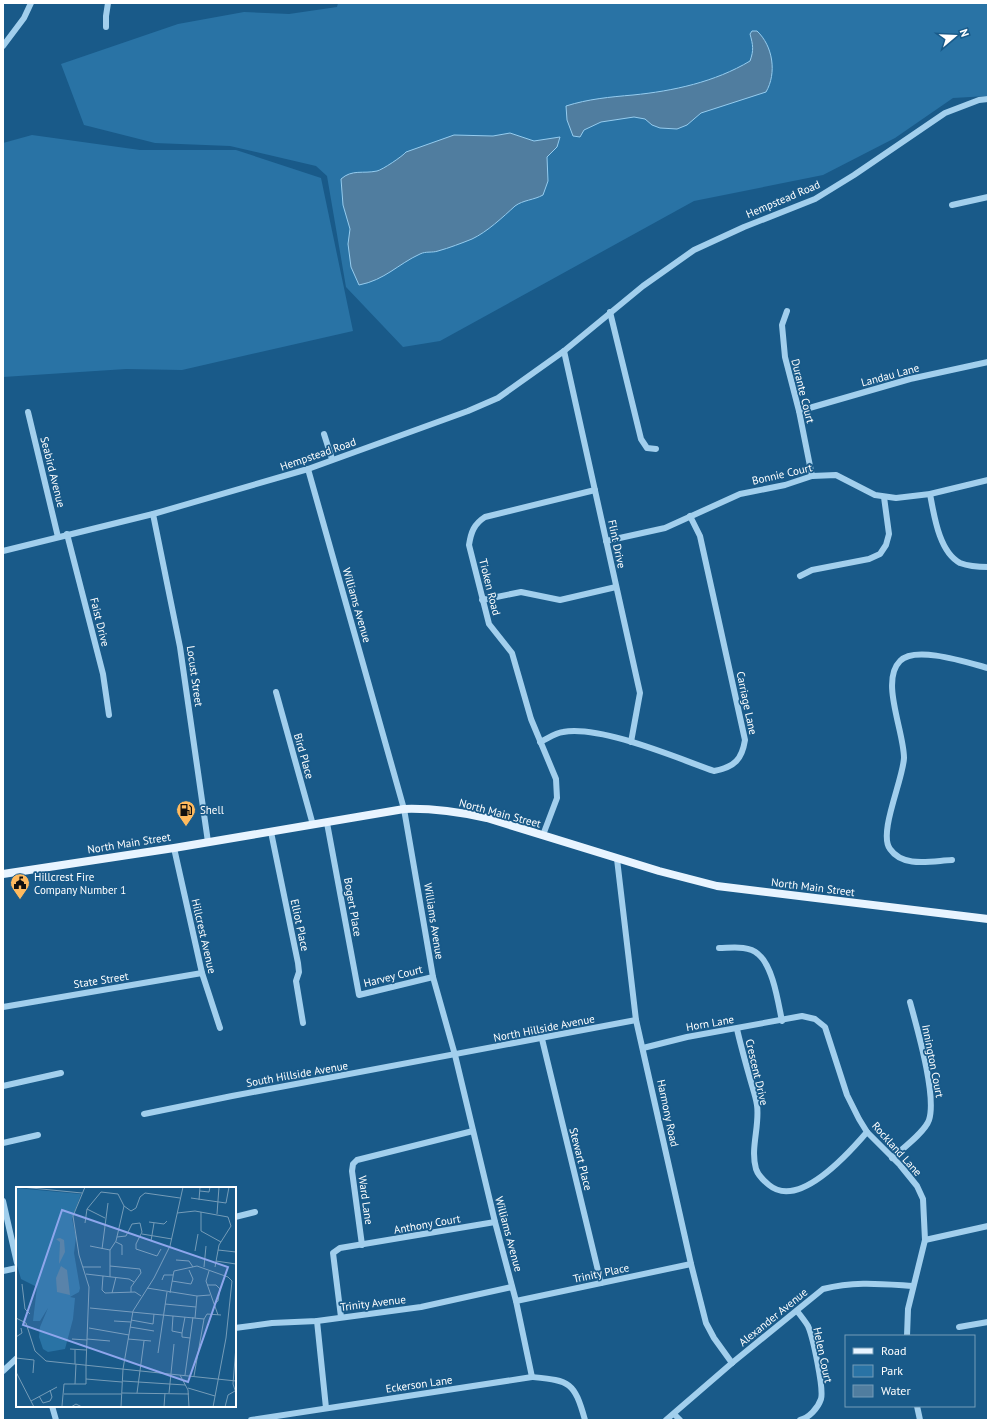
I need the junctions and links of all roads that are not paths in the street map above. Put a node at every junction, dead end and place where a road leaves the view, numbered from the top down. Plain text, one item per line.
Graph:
1 (31, 3) edge
2 (108, 3) edge
3 (106, 28) dead end
4 (3, 46) edge
5 (988, 99) edge
6 (988, 196) edge
7 (952, 206) dead end
8 (787, 310) dead end
9 (610, 312) junction
10 (564, 351) junction
11 (988, 362) edge
12 (799, 411) junction
13 (28, 412) dead end
14 (324, 434) dead end
15 (656, 449) dead end
16 (332, 460) junction
17 (308, 469) junction
18 (812, 476) junction
19 (988, 480) edge
20 (595, 490) junction
21 (930, 494) junction
22 (884, 497) junction
23 (153, 514) junction
24 (690, 516) junction
25 (67, 534) junction
26 (58, 537) junction
27 (606, 541) junction
28 (3, 551) edge
29 (988, 567) edge
30 (800, 576) dead end
31 (616, 587) junction
32 (482, 600) junction
33 (988, 668) edge
34 (276, 692) dead end
35 (109, 715) dead end
36 (540, 742) junction
37 (631, 742) junction
38 (404, 809) junction
39 (327, 823) junction
40 (313, 825) junction
41 (271, 832) junction
42 (543, 835) junction
43 (208, 842) junction
44 (174, 848) junction
45 (617, 859) junction
46 (952, 860) dead end
47 (3, 874) edge
48 (988, 919) edge
49 (719, 948) dead end
50 (202, 973) junction
51 (433, 977) junction
52 (359, 996) joint
53 (910, 1002) dead end
54 (3, 1007) edge
55 (636, 1020) junction
56 (782, 1020) junction
57 (303, 1023) dead end
58 (220, 1028) dead end
59 (737, 1029) junction
60 (542, 1039) junction
61 (643, 1048) junction
62 (455, 1055) junction
63 (61, 1073) dead end
64 (3, 1086) edge
65 (144, 1114) dead end
66 (473, 1131) junction
67 (867, 1132) junction
68 (38, 1135) dead end
69 (3, 1143) edge
70 (892, 1158) junction
71 (3, 1201) edge
72 (255, 1212) dead end
73 (236, 1217) edge
74 (494, 1222) junction
75 (988, 1226) edge
76 (925, 1240) junction
77 (362, 1245) junction
78 (16, 1259) edge
79 (691, 1264) junction
80 (16, 1268) edge
81 (3, 1271) edge
82 (601, 1283) junction
83 (913, 1286) junction
84 (512, 1287) junction
85 (516, 1301) junction
86 (797, 1311) junction
87 (341, 1318) junction
88 (317, 1321) junction
89 (988, 1322) edge
90 (959, 1327) dead end
91 (236, 1328) edge
92 (907, 1335) edge
93 (16, 1359) edge
94 (732, 1363) junction
95 (3, 1371) edge
96 (532, 1377) junction
97 (52, 1407) edge
98 (917, 1407) edge
99 (326, 1408) junction
100 (674, 1414) junction
101 (56, 1420) edge
102 (251, 1420) edge
103 (585, 1420) edge
104 (666, 1420) edge
105 (680, 1420) edge
106 (800, 1420) edge
107 (920, 1420) edge

1 - 4 street
2 - 3 street
5 - 9 street, Hempstead Road
6 - 7 street
8 - 12 street, Durante Court
9 - 10 street, Hempstead Road
9 - 15 street
10 - 16 street, Hempstead Road
10 - 20 street, Flint Drive
11 - 12 street, Landau Lane
12 - 18 street, Durante Court
13 - 26 street, Seabird Avenue
14 - 16 street
16 - 17 street, Hempstead Road
17 - 23 street, Hempstead Road
17 - 38 street, Williams Avenue
18 - 22 street, Bonnie Court
18 - 24 street, Bonnie Court
19 - 21 street, Bonnie Court
20 - 27 street, Flint Drive
20 - 32 street, Tioken Road
21 - 22 street, Bonnie Court
21 - 29 street
22 - 30 street
23 - 25 street, Hempstead Road
23 - 43 street, Locust Street
24 - 27 street, Bonnie Court
24 - 37 street, Carriage Lane
25 - 26 street, Hempstead Road
25 - 35 street, Faist Drive
26 - 28 street, Hempstead Road
27 - 31 street, Flint Drive
31 - 32 street
31 - 37 street, Flint Drive
32 - 36 street, Tioken Road
33 - 46 street
34 - 40 street, Bird Place
36 - 37 street, Carriage Lane
36 - 42 street, Tioken Road
38 - 39 main road, North Main Street
38 - 42 main road, North Main Street
38 - 51 street, Williams Avenue
39 - 40 main road, North Main Street
39 - 52 street, Bogert Place
40 - 41 main road, North Main Street
41 - 43 main road, North Main Street
41 - 57 street, Elliot Place
42 - 45 main road, North Main Street
43 - 44 main road, North Main Street
44 - 47 main road, North Main Street
44 - 50 street, Hillcrest Avenue
45 - 48 main road, North Main Street
45 - 55 street, Harmony Road
49 - 56 street
50 - 54 street, State Street
50 - 58 street, Hillcrest Avenue
51 - 52 street, Harvey Court
51 - 62 street, Williams Avenue
53 - 70 street, Innington Court
55 - 60 street, North Hillside Avenue
55 - 61 street, Harmony Road
56 - 59 street, Horn Lane
56 - 67 street, Rockland Lane
59 - 61 street, Horn Lane
59 - 67 street, Crescent Drive
60 - 62 street, North Hillside Avenue
60 - 82 street, Stewart Place
61 - 79 street, Harmony Road
62 - 65 street, South Hillside Avenue
62 - 66 street, Williams Avenue
63 - 64 street
66 - 74 street, Williams Avenue
66 - 77 street, Ward Lane
67 - 70 street, Rockland Lane
68 - 69 street
70 - 76 street, Rockland Lane
71 - 78 street
72 - 73 street
74 - 77 street, Anthony Court
74 - 84 street, Williams Avenue
75 - 76 street
76 - 83 street, Rockland Lane
77 - 87 street
79 - 82 street, Trinity Place
79 - 94 street, Harmony Road
80 - 81 street
82 - 85 street, Trinity Place
83 - 86 street, Alexander Avenue
83 - 92 street, Rockland Lane
84 - 85 street, Williams Avenue
84 - 87 street, Trinity Avenue
85 - 96 street, Williams Avenue
86 - 94 street, Alexander Avenue
86 - 106 street, Helen Court
87 - 88 street, Trinity Avenue
88 - 91 street, Trinity Avenue
88 - 99 street
89 - 90 street
93 - 95 street
94 - 100 street, Alexander Avenue
96 - 99 street, Eckerson Lane
96 - 103 street, Eckerson Lane
97 - 101 street
98 - 107 street
99 - 102 street, Eckerson Lane
100 - 104 street, Alexander Avenue
100 - 105 street

